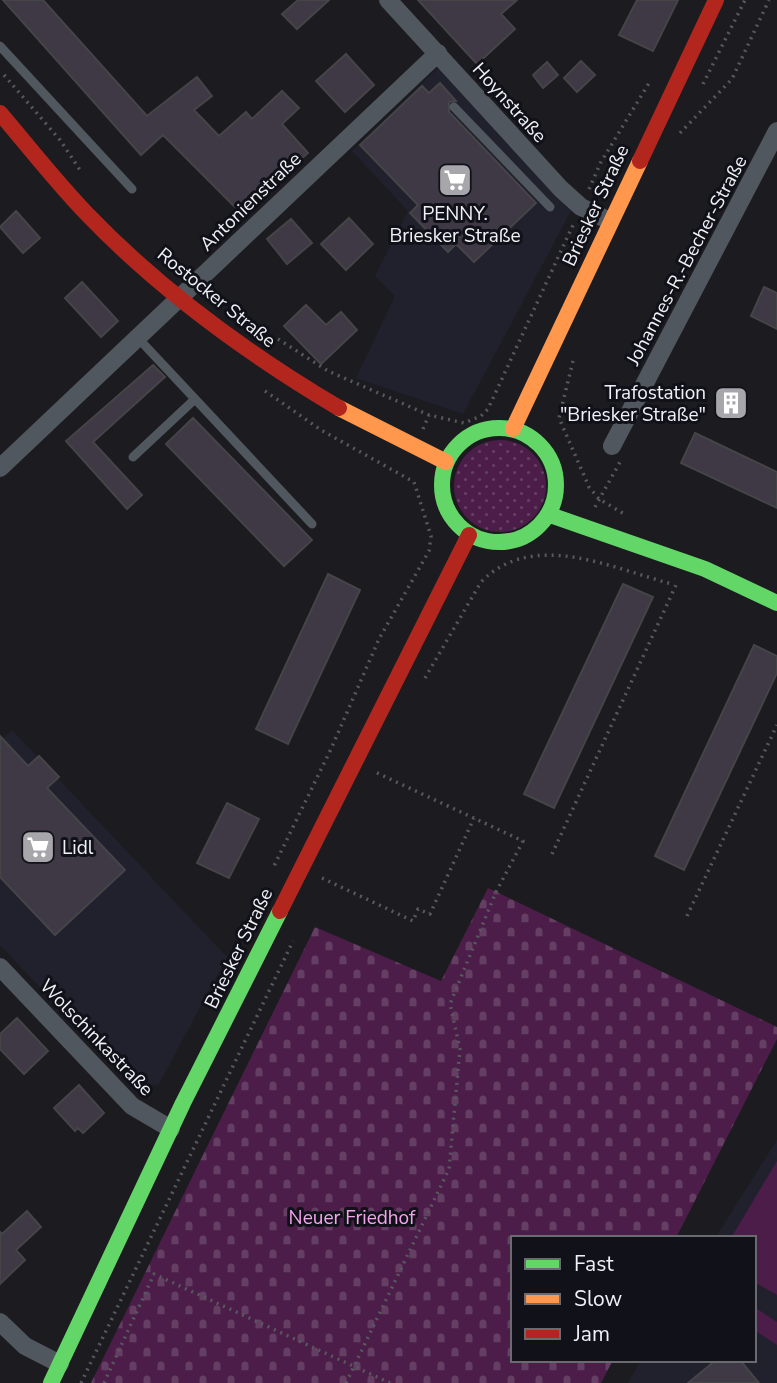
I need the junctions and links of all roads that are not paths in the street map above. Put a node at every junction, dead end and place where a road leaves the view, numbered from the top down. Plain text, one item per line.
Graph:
1 (388, 0) edge
2 (716, 0) edge
3 (0, 46) edge
4 (438, 53) junction
5 (454, 107) dead end
6 (0, 113) edge
7 (777, 131) edge
8 (132, 189) dead end
9 (550, 207) dead end
10 (610, 221) junction
11 (180, 298) junction
12 (137, 337) junction
13 (195, 399) junction
14 (513, 429) junction
15 (612, 446) road end
16 (133, 457) dead end
17 (446, 462) junction
18 (0, 468) edge
19 (550, 515) junction
20 (312, 524) dead end
21 (469, 535) junction
22 (777, 603) edge
23 (0, 967) edge
24 (171, 1129) junction
25 (0, 1322) edge
26 (60, 1364) junction
27 (51, 1383) edge

1 - 4 street, Hoynstraße
2 - 10 main road, Briesker Straße
3 - 8 lane
4 - 10 street, Hoynstraße
4 - 11 street, Antonienstraße
5 - 9 lane
6 - 11 main road, Rostocker Straße
7 - 15 street, Johannes-R.-Becher-Straße
10 - 14 main road, Briesker Straße
11 - 12 street, Antonienstraße
11 - 17 main road, Rostocker Straße
12 - 13 lane
12 - 18 street, Antonienstraße
13 - 16 lane
13 - 20 lane
14 - 17 main road
14 - 19 main road
17 - 21 main road
19 - 21 main road
19 - 22 main road
21 - 24 main road, Briesker Straße
23 - 24 street, Wolschinkastraße
24 - 26 main road, Briesker Straße
25 - 26 street
26 - 27 main road, Briesker Straße

